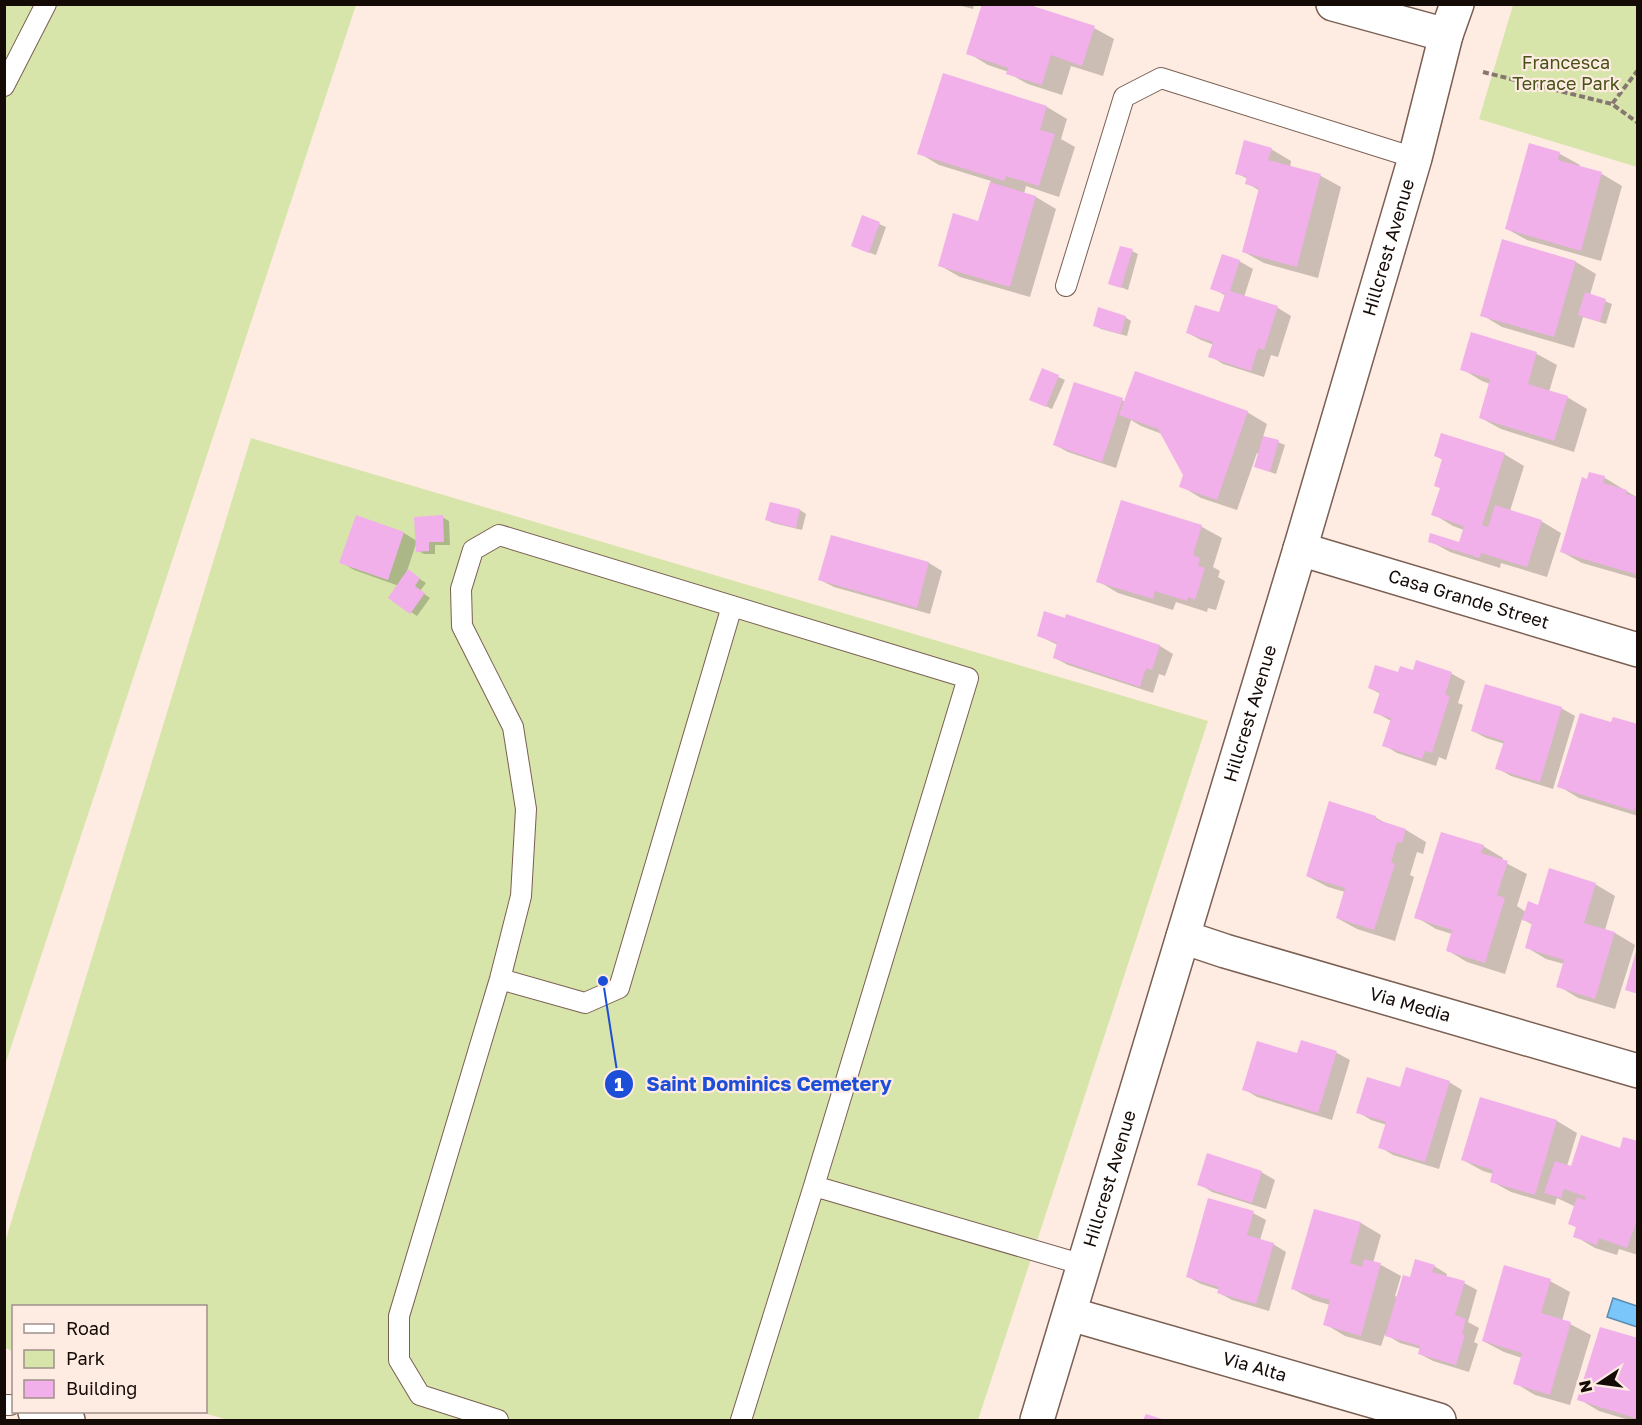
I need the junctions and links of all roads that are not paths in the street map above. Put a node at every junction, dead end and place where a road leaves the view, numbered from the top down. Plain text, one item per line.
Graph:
1 (46, 4) edge
2 (1333, 4) edge
3 (1452, 20) edge
4 (4, 86) edge
5 (1415, 158) junction
6 (1066, 286) dead end
7 (1300, 549) junction
8 (732, 606) junction
9 (1638, 650) edge
10 (1183, 937) junction
11 (500, 979) junction
12 (1638, 1071) edge
13 (814, 1186) junction
14 (1084, 1265) junction
15 (1070, 1314) junction
16 (40, 1413) edge
17 (68, 1420) edge
18 (494, 1420) edge
19 (741, 1420) edge
20 (1038, 1420) edge
21 (1439, 1420) edge

1 - 4 lane
2 - 3 street
3 - 5 street, Hillcrest Avenue
5 - 6 lane
5 - 7 street, Hillcrest Avenue
7 - 9 street, Casa Grande Street
7 - 10 street, Hillcrest Avenue
8 - 11 lane
8 - 11 lane
8 - 13 lane
10 - 12 street, Via Media
10 - 14 street, Hillcrest Avenue
11 - 18 lane
13 - 14 lane
13 - 19 lane
14 - 15 street, Hillcrest Avenue
15 - 20 street, Hillcrest Avenue
15 - 21 street, Via Alta
16 - 17 street

